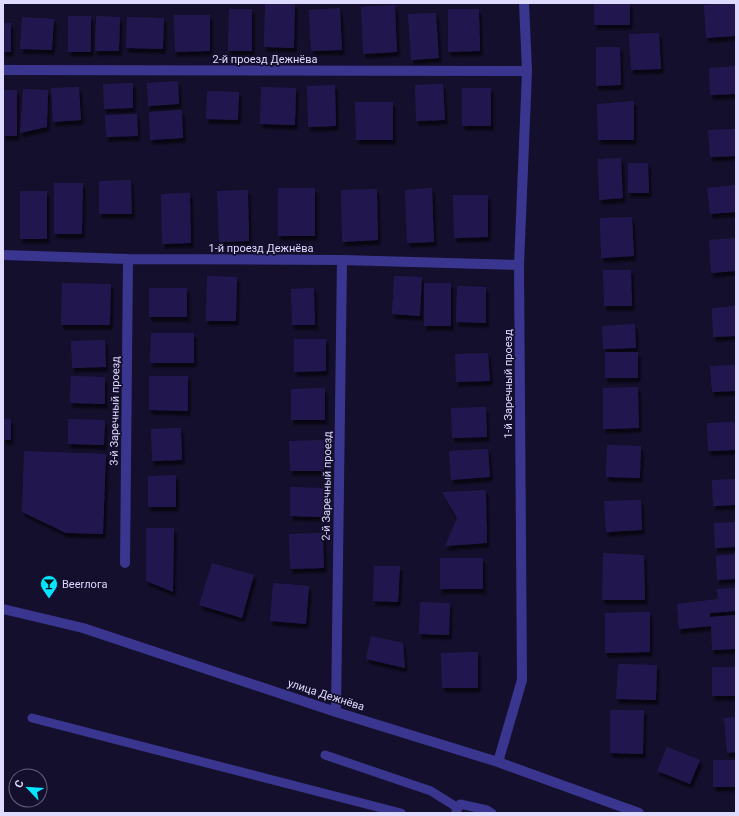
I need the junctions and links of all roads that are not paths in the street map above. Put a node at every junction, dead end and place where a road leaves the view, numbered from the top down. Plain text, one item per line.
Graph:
1 (524, 3) edge
2 (3, 70) edge
3 (527, 71) junction
4 (3, 255) edge
5 (128, 259) junction
6 (342, 260) junction
7 (519, 265) junction
8 (125, 563) dead end
9 (3, 609) edge
10 (336, 712) junction
11 (32, 718) dead end
12 (326, 755) dead end
13 (498, 762) junction
14 (457, 811) edge
15 (401, 813) edge
16 (492, 813) edge
17 (639, 813) edge

1 - 3 street, 1-й Заречный проезд
2 - 3 street, 2-й проезд Дежнёва
3 - 7 street, 1-й Заречный проезд
4 - 5 street, 1-й проезд Дежнёва
5 - 6 street, 1-й проезд Дежнёва
5 - 8 street, 3-й Заречный проезд
6 - 7 street, 1-й проезд Дежнёва
6 - 10 street, 2-й Заречный проезд
7 - 13 street, 1-й Заречный проезд
9 - 10 street, улица Дежнёва
10 - 13 street, улица Дежнёва
11 - 15 lane
12 - 14 lane
13 - 17 street, улица Дежнёва
14 - 16 lane

